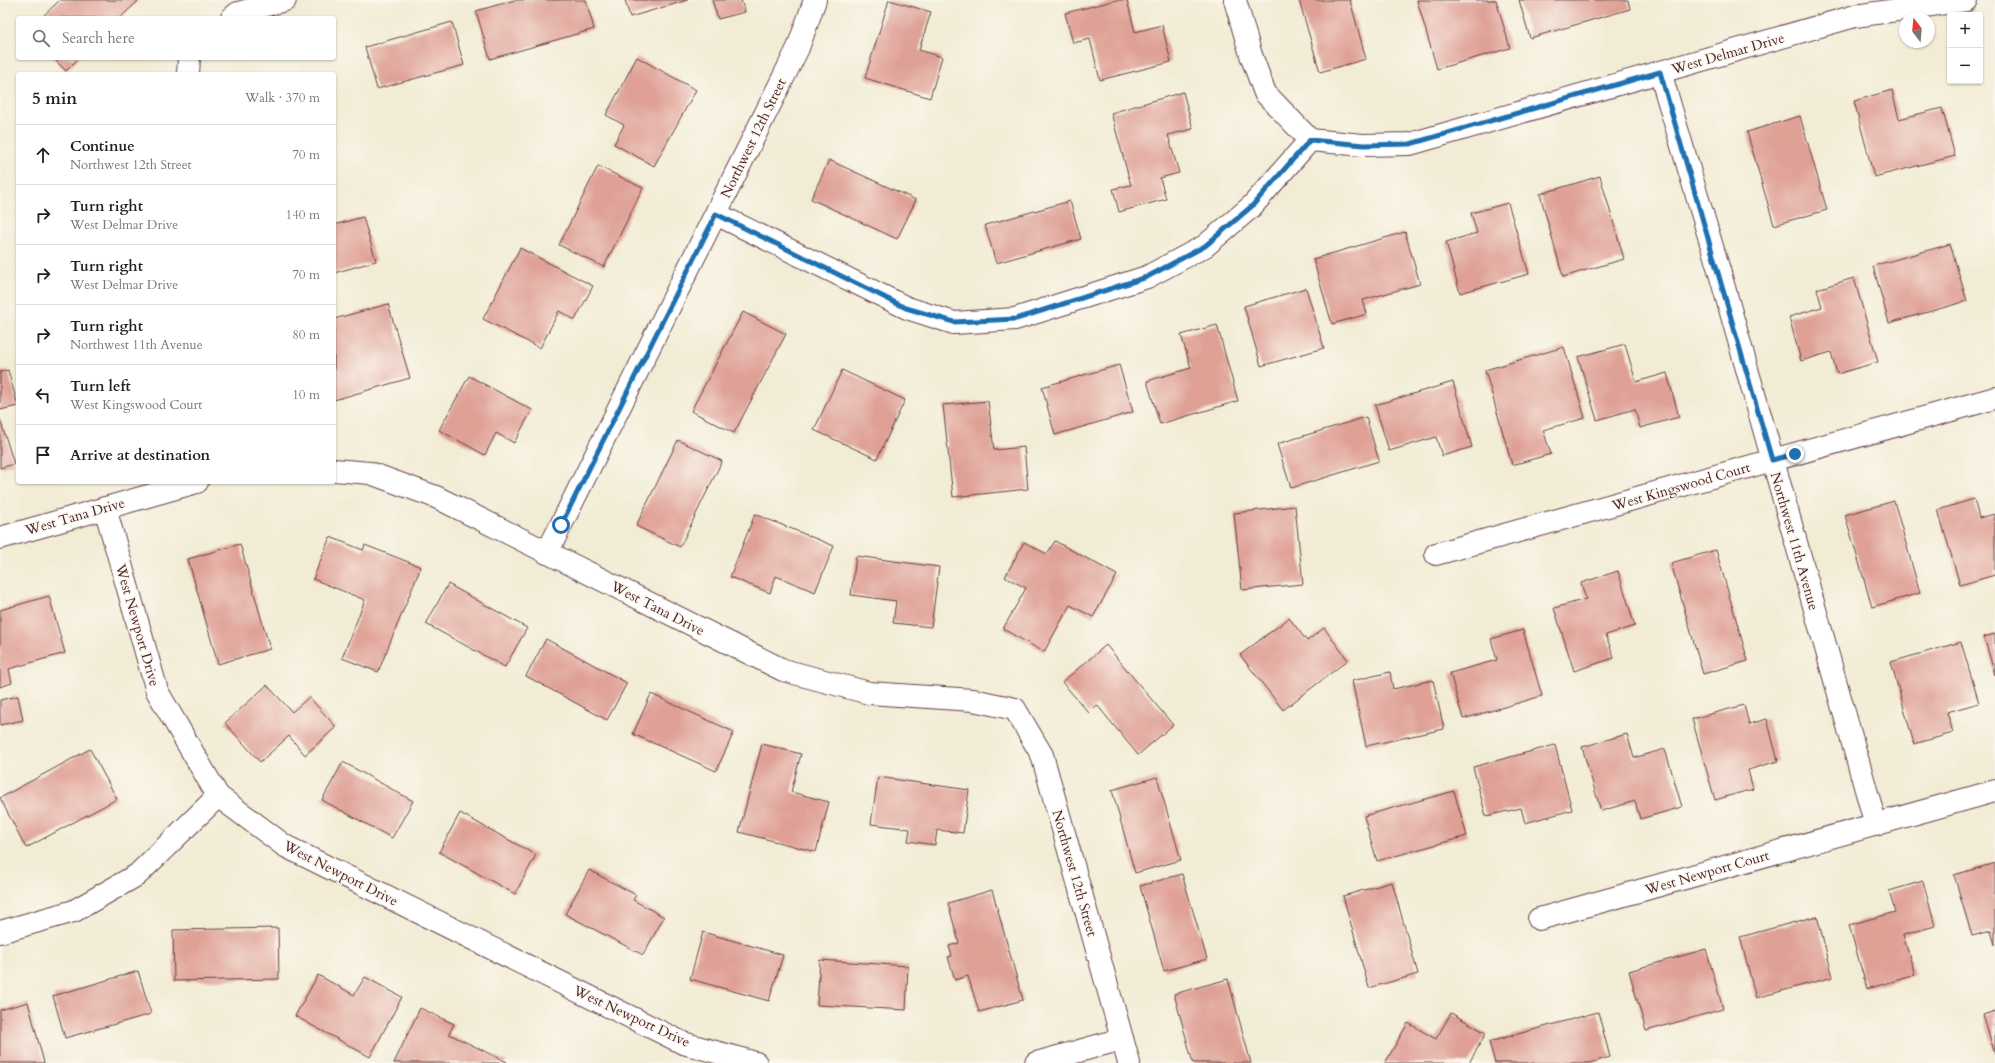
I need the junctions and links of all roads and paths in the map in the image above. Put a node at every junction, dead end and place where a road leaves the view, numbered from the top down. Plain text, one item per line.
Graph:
1 (285, 0) edge
2 (815, 0) edge
3 (1235, 0) edge
4 (1966, 0) edge
5 (234, 16) edge
6 (189, 60) edge
7 (188, 72) edge
8 (1660, 72) junction
9 (1310, 140) junction
10 (716, 214) junction
11 (1995, 398) edge
12 (1772, 460) junction
13 (336, 470) edge
14 (190, 484) edge
15 (104, 508) junction
16 (0, 538) edge
17 (547, 553) junction
18 (1436, 554) dead end
19 (993, 704) joint
20 (1995, 791) edge
21 (218, 796) junction
22 (1876, 825) junction
23 (1539, 919) dead end
24 (0, 932) edge
25 (1122, 1039) junction
26 (756, 1063) edge
27 (1036, 1063) edge
28 (1129, 1063) edge

1 - 5 street
2 - 10 street, Northwest 12th Street
3 - 9 street
4 - 8 street, West Delmar Drive
6 - 7 street
8 - 9 street, West Delmar Drive
8 - 12 street, Northwest 11th Avenue
9 - 10 street
10 - 17 street, Northwest 12th Street
11 - 12 street, West Kingswood Court
12 - 18 street, West Kingswood Court
12 - 22 street, Northwest 11th Avenue
13 - 17 street, West Tana Drive
14 - 15 street, West Tana Drive
15 - 16 street, West Tana Drive
15 - 21 street, West Newport Drive
17 - 19 street, West Tana Drive
19 - 25 street, Northwest 12th Street
20 - 22 street, West Newport Court
21 - 24 street
21 - 26 street, West Newport Drive
22 - 23 street, West Newport Court
25 - 27 street
25 - 28 street, Northwest 12th Street

